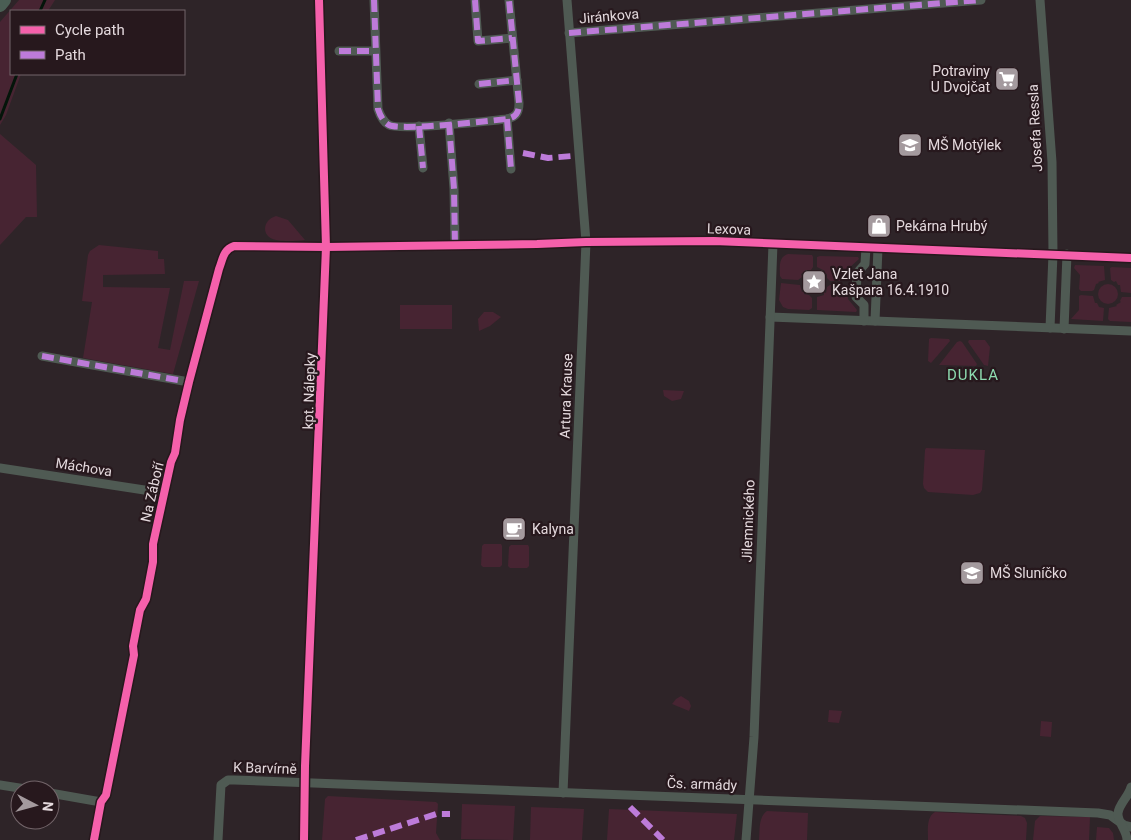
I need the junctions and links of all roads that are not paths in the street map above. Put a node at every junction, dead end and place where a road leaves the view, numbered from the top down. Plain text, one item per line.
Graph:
1 (4, 0) edge
2 (319, 0) edge
3 (374, 0) edge
4 (475, 0) edge
5 (509, 0) edge
6 (567, 0) edge
7 (981, 0) edge
8 (1040, 0) edge
9 (0, 5) edge
10 (569, 33) junction
11 (512, 38) junction
12 (376, 51) junction
13 (339, 52) dead end
14 (517, 80) junction
15 (479, 84) dead end
16 (507, 119) junction
17 (448, 123) junction
18 (420, 126) junction
19 (423, 168) dead end
20 (511, 169) dead end
21 (586, 242) junction
22 (773, 244) junction
23 (455, 245) junction
24 (326, 247) junction
25 (866, 247) junction
26 (878, 248) junction
27 (1053, 254) junction
28 (1067, 254) junction
29 (1131, 258) edge
30 (770, 317) junction
31 (864, 321) junction
32 (875, 321) junction
33 (1050, 328) junction
34 (1064, 329) junction
35 (1131, 331) edge
36 (42, 356) dead end
37 (188, 382) junction
38 (0, 468) edge
39 (164, 493) junction
40 (305, 783) junction
41 (1131, 787) edge
42 (563, 793) junction
43 (60, 795) edge
44 (751, 799) junction
45 (101, 802) junction
46 (1131, 802) edge
47 (1122, 805) junction
48 (1098, 813) junction
49 (1121, 823) junction
50 (1131, 827) edge
51 (94, 840) edge
52 (218, 840) edge
53 (304, 840) edge
54 (746, 840) edge
55 (1127, 840) edge

1 - 9 main road
2 - 24 street, kpt. Nálepky
3 - 12 street
4 - 11 street
5 - 11 street
6 - 10 street, Artura Krause
7 - 10 street, Jiránkova
8 - 27 street, Josefa Ressla
10 - 21 street, Artura Krause
11 - 14 street
12 - 13 street
12 - 18 street
14 - 15 street
14 - 16 street
16 - 17 street
16 - 20 street
17 - 18 street
17 - 23 street
18 - 19 street
21 - 22 street, Lexova
21 - 23 street, Lexova
21 - 42 street, Artura Krause
22 - 25 street, Lexova
22 - 30 street, Jilemnického
23 - 24 street, Lexova
24 - 37 street, Na Záboří
24 - 40 street, kpt. Nálepky
25 - 26 street, Lexova
25 - 31 street
26 - 27 street, Lexova
26 - 32 street
27 - 28 street, Lexova
27 - 33 street, Josefa Ressla
28 - 29 street, Lexova
28 - 34 street
30 - 31 street
30 - 44 street, Jilemnického
31 - 32 street
32 - 33 street
33 - 34 street
34 - 35 street
36 - 37 street
37 - 39 street, Na Záboří
38 - 39 street, Máchova
39 - 45 street, Na Záboří
40 - 42 street, Čs. armády
40 - 52 street, K Barvírně
40 - 53 street, kpt. Nálepky
41 - 47 street
42 - 44 street, Čs. armády
43 - 45 street
44 - 48 street, Čs. armády
44 - 54 street, Jilemnického
45 - 51 street, Na Záboří
46 - 47 street, Čs. armády
47 - 48 street, Čs. armády
47 - 49 street
48 - 49 street, Čs. armády
49 - 50 street, Čs. armády
49 - 55 street

